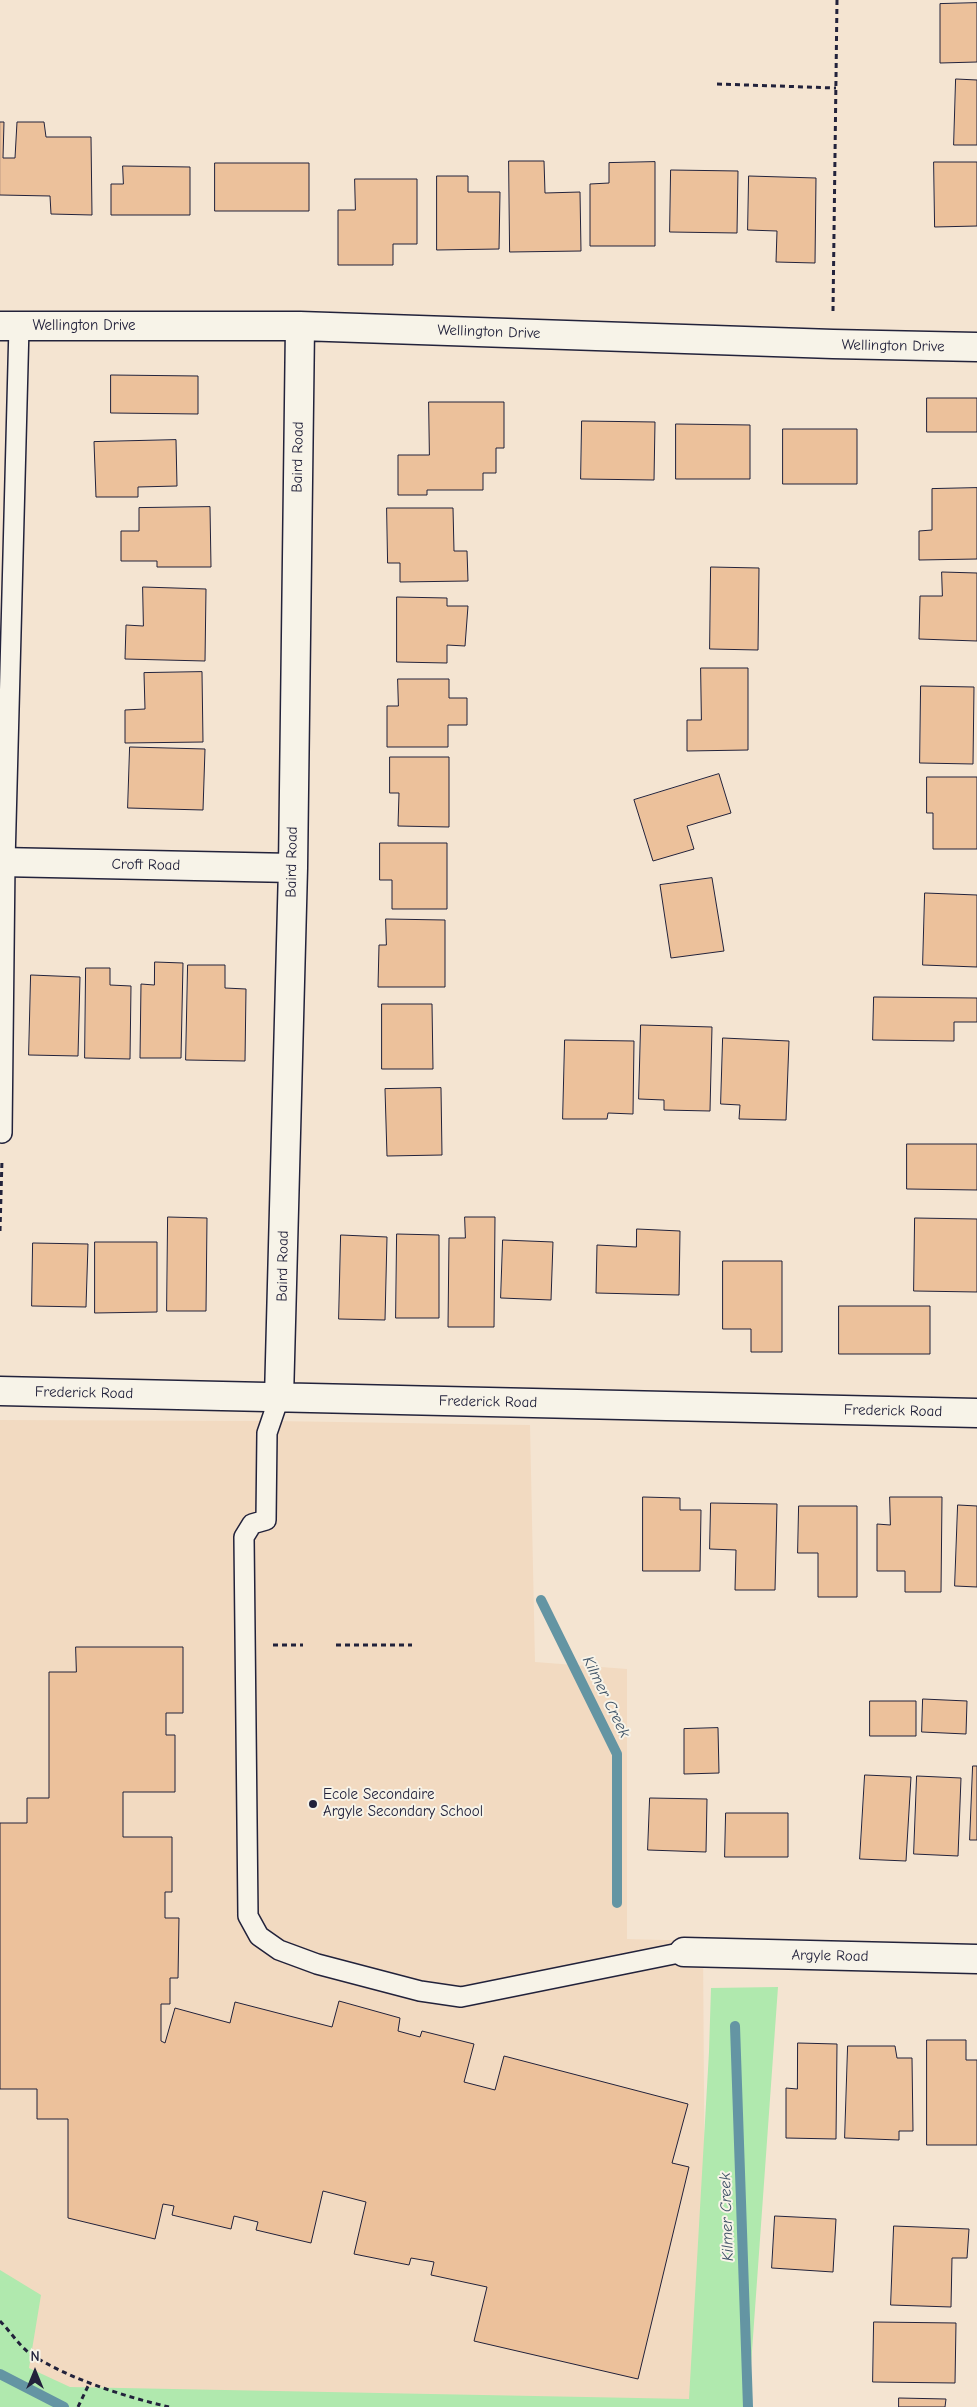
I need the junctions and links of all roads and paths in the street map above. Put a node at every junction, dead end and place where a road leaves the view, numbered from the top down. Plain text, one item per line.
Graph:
1 (838, 0) edge
2 (718, 84) dead end
3 (836, 88) junction
4 (10, 326) edge
5 (300, 326) junction
6 (833, 344) junction
7 (977, 347) edge
8 (3, 862) edge
9 (292, 868) junction
10 (2, 1133) joint
11 (0, 1231) edge
12 (0, 1391) edge
13 (279, 1398) junction
14 (977, 1413) edge
15 (267, 1645) dead end
16 (302, 1645) dead end
17 (336, 1645) dead end
18 (412, 1645) dead end
19 (684, 1952) joint
20 (977, 1959) edge
21 (0, 2321) edge
22 (90, 2382) junction
23 (78, 2407) edge
24 (169, 2407) edge

1 - 3 path
2 - 3 path
3 - 6 path
4 - 5 street, Wellington Drive
4 - 8 lane
5 - 6 street, Wellington Drive
5 - 9 street, Baird Road
6 - 7 street, Wellington Drive
8 - 9 street, Croft Road
8 - 10 lane
9 - 13 street, Baird Road
10 - 11 path
12 - 13 street, Frederick Road
13 - 14 street, Frederick Road
13 - 19 lane
15 - 16 path
17 - 18 path
19 - 20 street, Argyle Road
21 - 22 path
22 - 23 path
22 - 24 path

